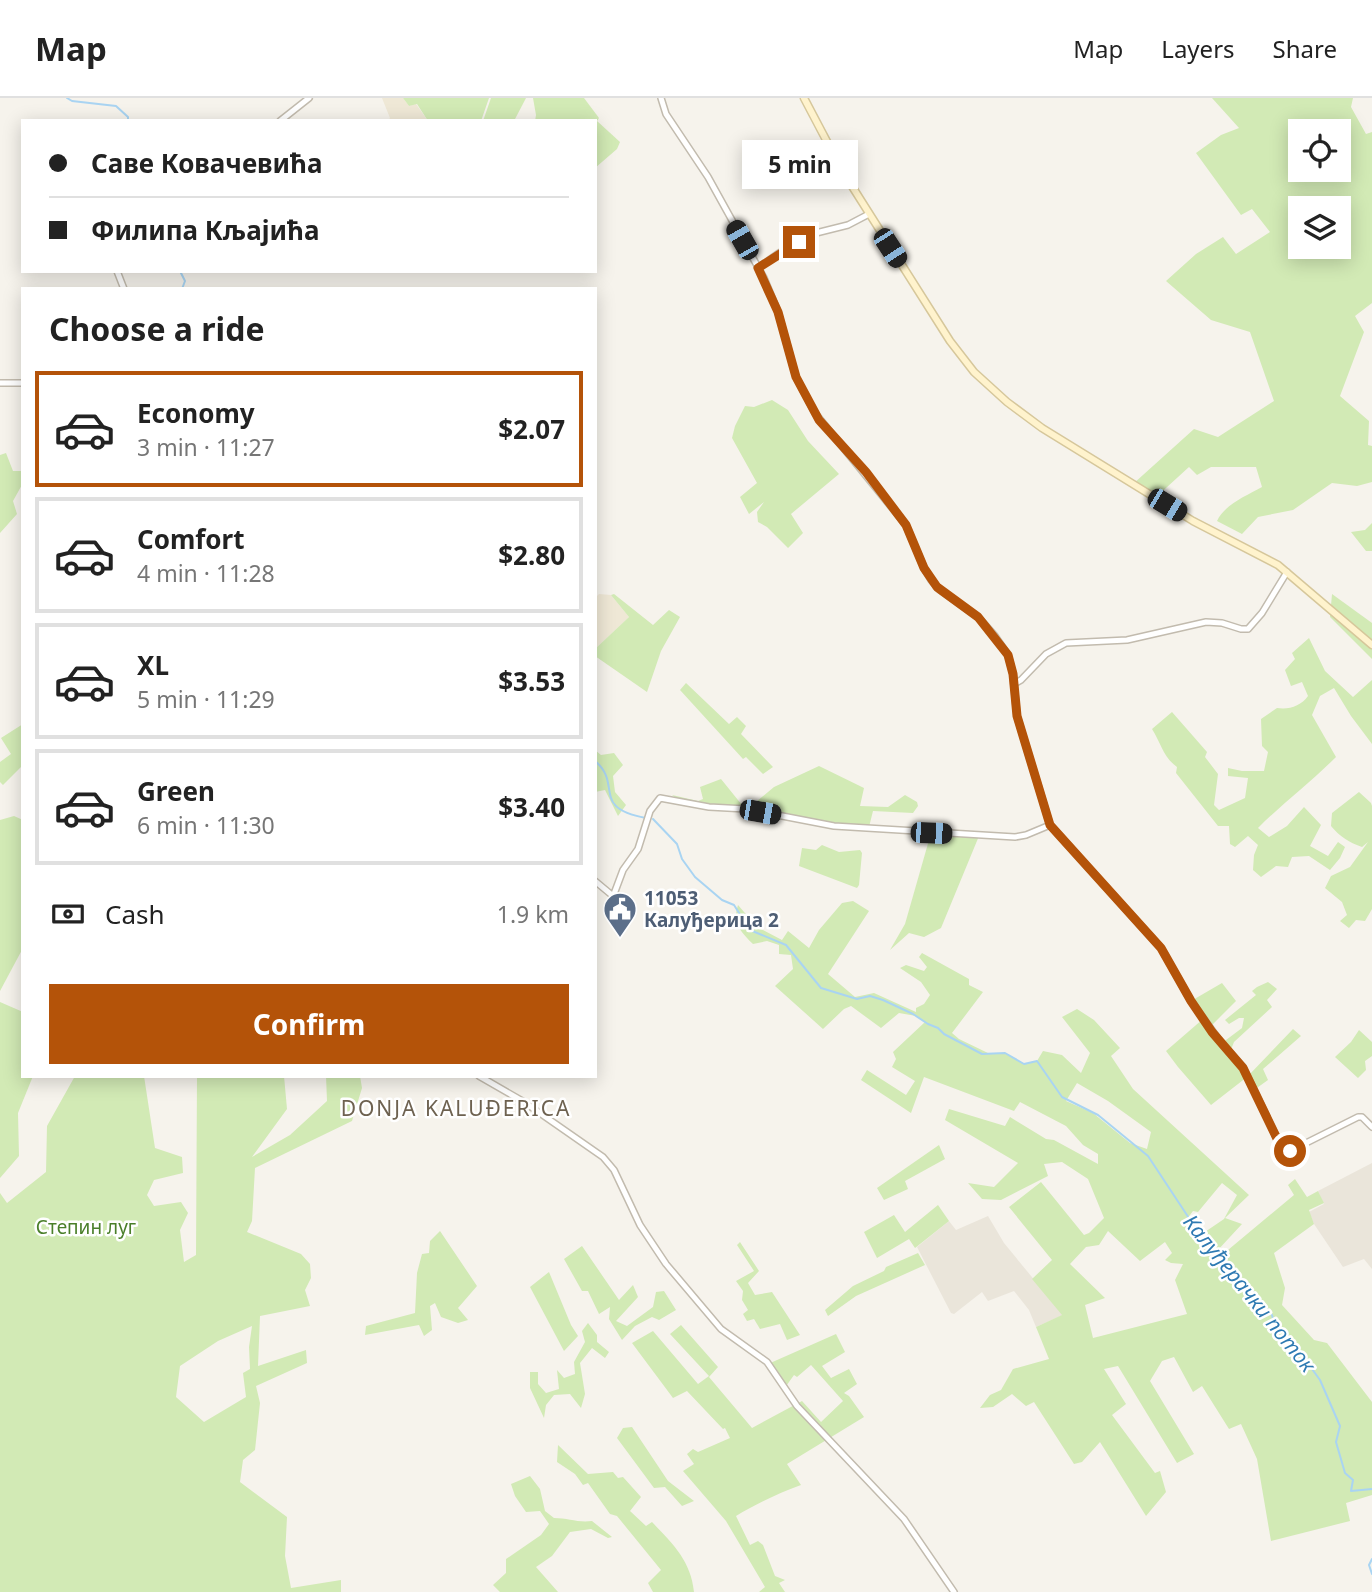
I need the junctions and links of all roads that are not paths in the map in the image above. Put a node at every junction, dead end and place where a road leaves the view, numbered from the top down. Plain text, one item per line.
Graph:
1 (309, 98) edge
2 (661, 98) edge
3 (804, 98) edge
4 (283, 119) edge
5 (869, 214) junction
6 (758, 268) junction
7 (0, 383) edge
8 (21, 383) edge
9 (1287, 572) junction
10 (1372, 645) edge
11 (1014, 684) junction
12 (1050, 825) junction
13 (597, 883) edge
14 (483, 1078) edge
15 (1372, 1128) edge
16 (954, 1592) edge

1 - 4 street
2 - 6 street
3 - 5 main road
5 - 6 street
5 - 9 main road
6 - 11 street
7 - 8 street
9 - 10 main road
9 - 11 street
11 - 12 street
12 - 13 street
12 - 15 street
14 - 16 street

